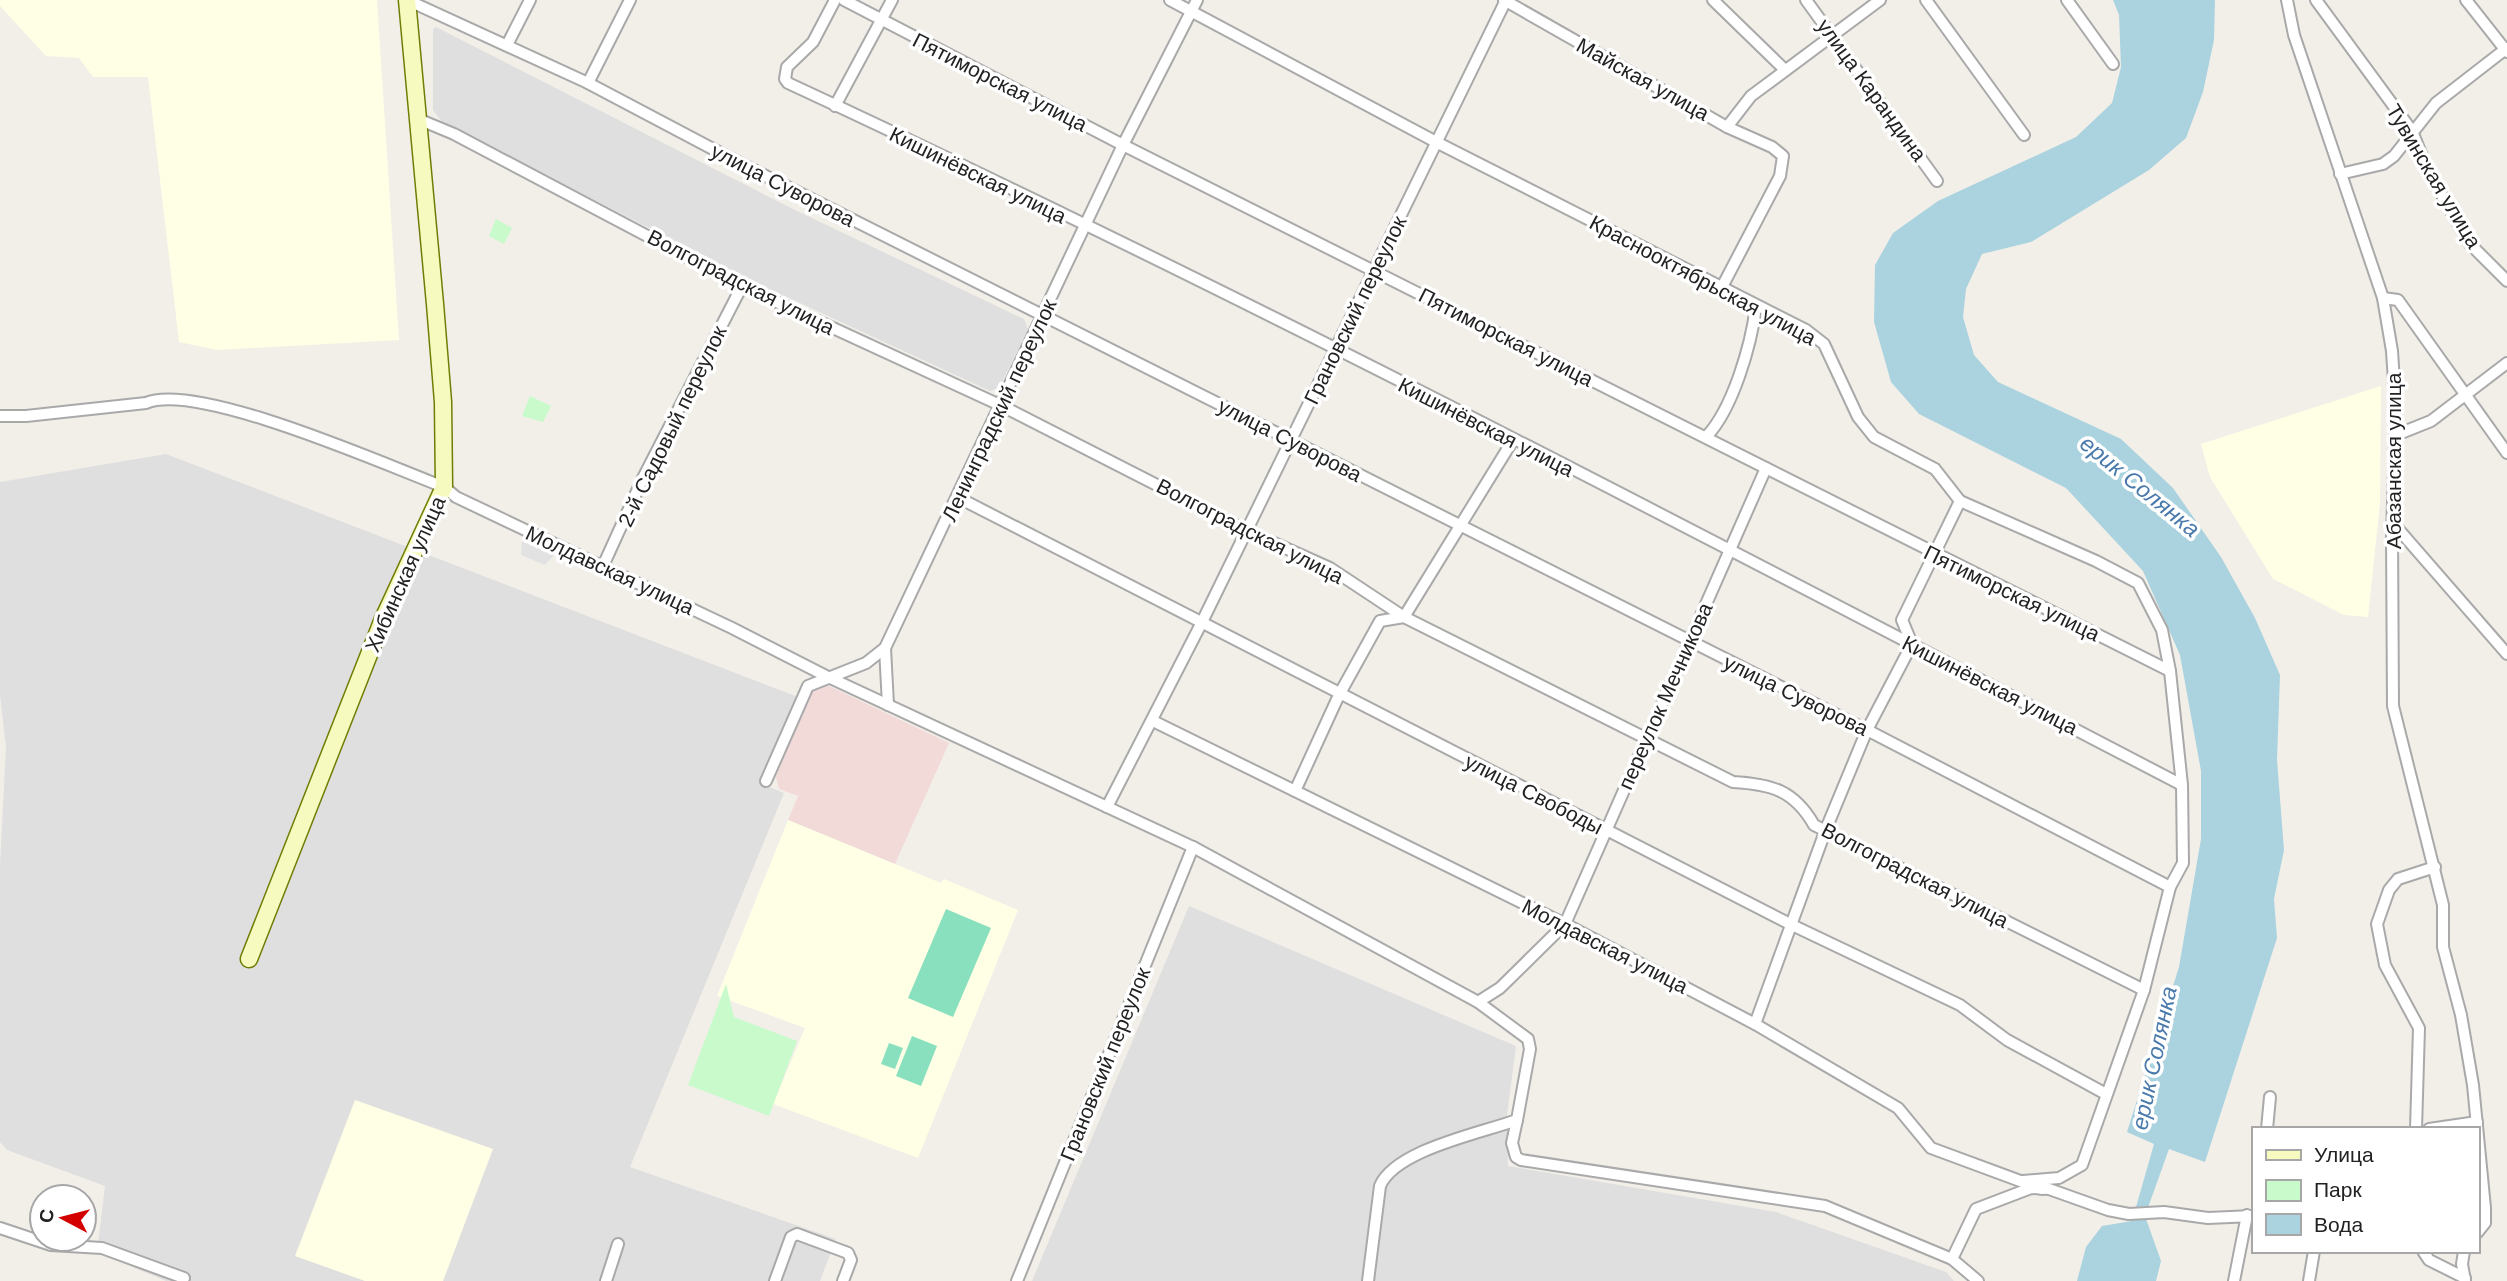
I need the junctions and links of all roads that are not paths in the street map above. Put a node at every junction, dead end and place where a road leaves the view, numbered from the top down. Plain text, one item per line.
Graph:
1 (407, 0) edge
2 (530, 0) edge
3 (630, 0) edge
4 (835, 0) edge
5 (844, 0) edge
6 (892, 0) edge
7 (1170, 0) edge
8 (1713, 0) edge
9 (1806, 0) edge
10 (1880, 0) edge
11 (1926, 0) edge
12 (2067, 0) edge
13 (2287, 0) edge
14 (2316, 0) edge
15 (2466, 0) edge
16 (1505, 1) edge
17 (1194, 5) edge
18 (880, 21) junction
19 (1832, 34) junction
20 (507, 45) junction
21 (2506, 50) edge
22 (2113, 65) dead end
23 (1784, 69) junction
24 (588, 82) junction
25 (835, 106) junction
26 (418, 119) junction
27 (1727, 127) junction
28 (2412, 131) junction
29 (2024, 135) dead end
30 (1438, 143) junction
31 (1123, 145) junction
32 (2340, 174) junction
33 (1937, 181) dead end
34 (1085, 226) junction
35 (1375, 271) junction
36 (2507, 281) edge
37 (742, 286) junction
38 (1722, 288) junction
39 (2383, 298) junction
40 (1756, 307) junction
41 (1043, 316) junction
42 (1334, 351) junction
43 (2507, 363) edge
44 (2465, 397) junction
45 (1002, 406) junction
46 (0, 416) edge
47 (2396, 435) junction
48 (1706, 437) junction
49 (1291, 440) junction
50 (1513, 440) junction
51 (2507, 453) edge
52 (1766, 468) junction
53 (444, 487) junction
54 (959, 498) junction
55 (1960, 501) junction
56 (2393, 523) junction
57 (1460, 526) junction
58 (1245, 530) junction
59 (1730, 551) junction
60 (1935, 555) junction
61 (603, 566) junction
62 (1404, 617) junction
63 (1202, 622) junction
64 (1689, 642) junction
65 (1912, 645) junction
66 (885, 648) junction
67 (2507, 654) edge
68 (2170, 671) junction
69 (826, 677) junction
70 (1339, 695) junction
71 (888, 705) junction
72 (1153, 721) junction
73 (1867, 730) junction
74 (1646, 737) junction
75 (766, 781) dead end
76 (2182, 785) junction
77 (1295, 791) junction
78 (1107, 807) junction
79 (1826, 829) junction
80 (1605, 830) junction
81 (1193, 847) junction
82 (2435, 867) junction
83 (2170, 887) junction
84 (1564, 924) junction
85 (1792, 925) junction
86 (248, 959) dead end
87 (2144, 990) junction
88 (1478, 1002) junction
89 (1755, 1024) junction
90 (2106, 1094) junction
91 (2270, 1097) dead end
92 (1517, 1120) junction
93 (2477, 1122) junction
94 (2267, 1127) edge
95 (2416, 1127) edge
96 (2443, 1127) edge
97 (2478, 1127) edge
98 (2479, 1141) edge
99 (2023, 1181) junction
100 (2042, 1189) junction
101 (2250, 1215) edge
102 (0, 1228) edge
103 (2479, 1230) edge
104 (618, 1244) dead end
105 (2314, 1253) edge
106 (2424, 1253) edge
107 (2464, 1253) edge
108 (1952, 1259) junction
109 (184, 1278) dead end
110 (2465, 1280) edge
111 (606, 1281) edge
112 (775, 1281) edge
113 (843, 1281) edge
114 (1017, 1281) edge
115 (1368, 1281) edge
116 (1978, 1281) edge
117 (2234, 1281) edge
118 (2309, 1281) edge

1 - 20 street, улица Суворова
1 - 26 street, Хибинская улица
2 - 20 street
3 - 24 street
4 - 25 street, Кишинёвская улица
5 - 18 street, Пятиморская улица
6 - 18 street
7 - 17 street, Краснооктябрьская улица
8 - 23 street
9 - 19 street, улица Карандина
10 - 19 street
11 - 29 street
12 - 22 street
13 - 32 street, Абазанская улица
14 - 28 street, Тувинская улица
15 - 21 street
16 - 27 street, Майская улица
16 - 30 street, Грановский переулок
17 - 30 street, Краснооктябрьская улица
17 - 31 street, Ленинградский переулок
18 - 25 street
18 - 31 street, Пятиморская улица
19 - 23 street
19 - 33 street, улица Карандина
20 - 24 street, улица Суворова
21 - 28 street
23 - 27 street
24 - 41 street, улица Суворова
25 - 34 street, Кишинёвская улица
26 - 37 street, Волгоградская улица
26 - 53 street, Хибинская улица
27 - 38 street, Майская улица
28 - 32 street
28 - 36 street, Тувинская улица
30 - 35 street, Грановский переулок
30 - 38 street, Краснооктябрьская улица
31 - 34 street, Ленинградский переулок
31 - 35 street, Пятиморская улица
32 - 39 street, Абазанская улица
34 - 41 street, Ленинградский переулок
34 - 42 street, Кишинёвская улица
35 - 42 street, Грановский переулок
35 - 48 street, Пятиморская улица
37 - 45 street, Волгоградская улица
37 - 61 street, 2-й Садовый переулок
38 - 40 street, Краснооктябрьская улица
39 - 44 street
39 - 47 street, Абазанская улица
40 - 48 street
40 - 55 street, Краснооктябрьская улица
41 - 45 street, Ленинградский переулок
41 - 49 street, улица Суворова
42 - 49 street, Грановский переулок
42 - 50 street, Кишинёвская улица
43 - 44 street
44 - 47 street
44 - 51 street
45 - 54 street, Ленинградский переулок
45 - 58 street, Волгоградская улица
46 - 53 street, Молдавская улица
47 - 56 street, Абазанская улица
48 - 52 street, Пятиморская улица
49 - 57 street, улица Суворова
49 - 58 street, Грановский переулок
50 - 57 street
50 - 59 street, Кишинёвская улица
52 - 59 street, переулок Мечникова
52 - 60 street, Пятиморская улица
53 - 61 street, Молдавская улица
53 - 86 street, Хибинская улица
54 - 63 street, улица Свободы
54 - 66 street, Ленинградский переулок
55 - 60 street
55 - 68 street, Краснооктябрьская улица
56 - 67 street
56 - 82 street, Абазанская улица
57 - 62 street
57 - 64 street, улица Суворова
58 - 62 street, Волгоградская улица
58 - 63 street, Грановский переулок
59 - 64 street, переулок Мечникова
59 - 65 street, Кишинёвская улица
60 - 65 street
60 - 68 street, Пятиморская улица
61 - 69 street, Молдавская улица
62 - 70 street
62 - 74 street, Волгоградская улица
63 - 70 street, улица Свободы
63 - 72 street, Грановский переулок
64 - 73 street, улица Суворова
64 - 74 street, переулок Мечникова
65 - 73 street
65 - 76 street, Кишинёвская улица
66 - 69 street
66 - 71 street
68 - 76 street, Краснооктябрьская улица
69 - 71 street, Молдавская улица
69 - 75 street
70 - 77 street
70 - 80 street, улица Свободы
71 - 78 street, Молдавская улица
72 - 77 street, Молдавская улица
72 - 78 street, Грановский переулок
73 - 79 street
73 - 83 street, улица Суворова
74 - 79 street, Волгоградская улица
74 - 80 street, переулок Мечникова
76 - 83 street, Краснооктябрьская улица
77 - 84 street, Молдавская улица
78 - 81 street, Молдавская улица
79 - 85 street
79 - 87 street, Волгоградская улица
80 - 84 street, переулок Мечникова
80 - 85 street, улица Свободы
81 - 88 street, Молдавская улица
81 - 114 street, Грановский переулок
82 - 93 street, Абазанская улица
82 - 95 street
83 - 87 street, Краснооктябрьская улица
84 - 88 street
84 - 89 street, Молдавская улица
85 - 89 street
85 - 90 street, улица Свободы
87 - 90 street, Краснооктябрьская улица
88 - 92 street, Молдавская улица
89 - 99 street, Молдавская улица
90 - 99 street, Краснооктябрьская улица
91 - 94 street
92 - 108 street
92 - 115 street
93 - 96 street
93 - 97 street, Абазанская улица
98 - 103 street, Абазанская улица
99 - 100 street, Молдавская улица
100 - 101 street, Молдавская улица
100 - 108 street
101 - 117 street
102 - 109 street
104 - 111 street
105 - 118 street
106 - 110 street
107 - 110 street
108 - 116 street
112 - 113 street

